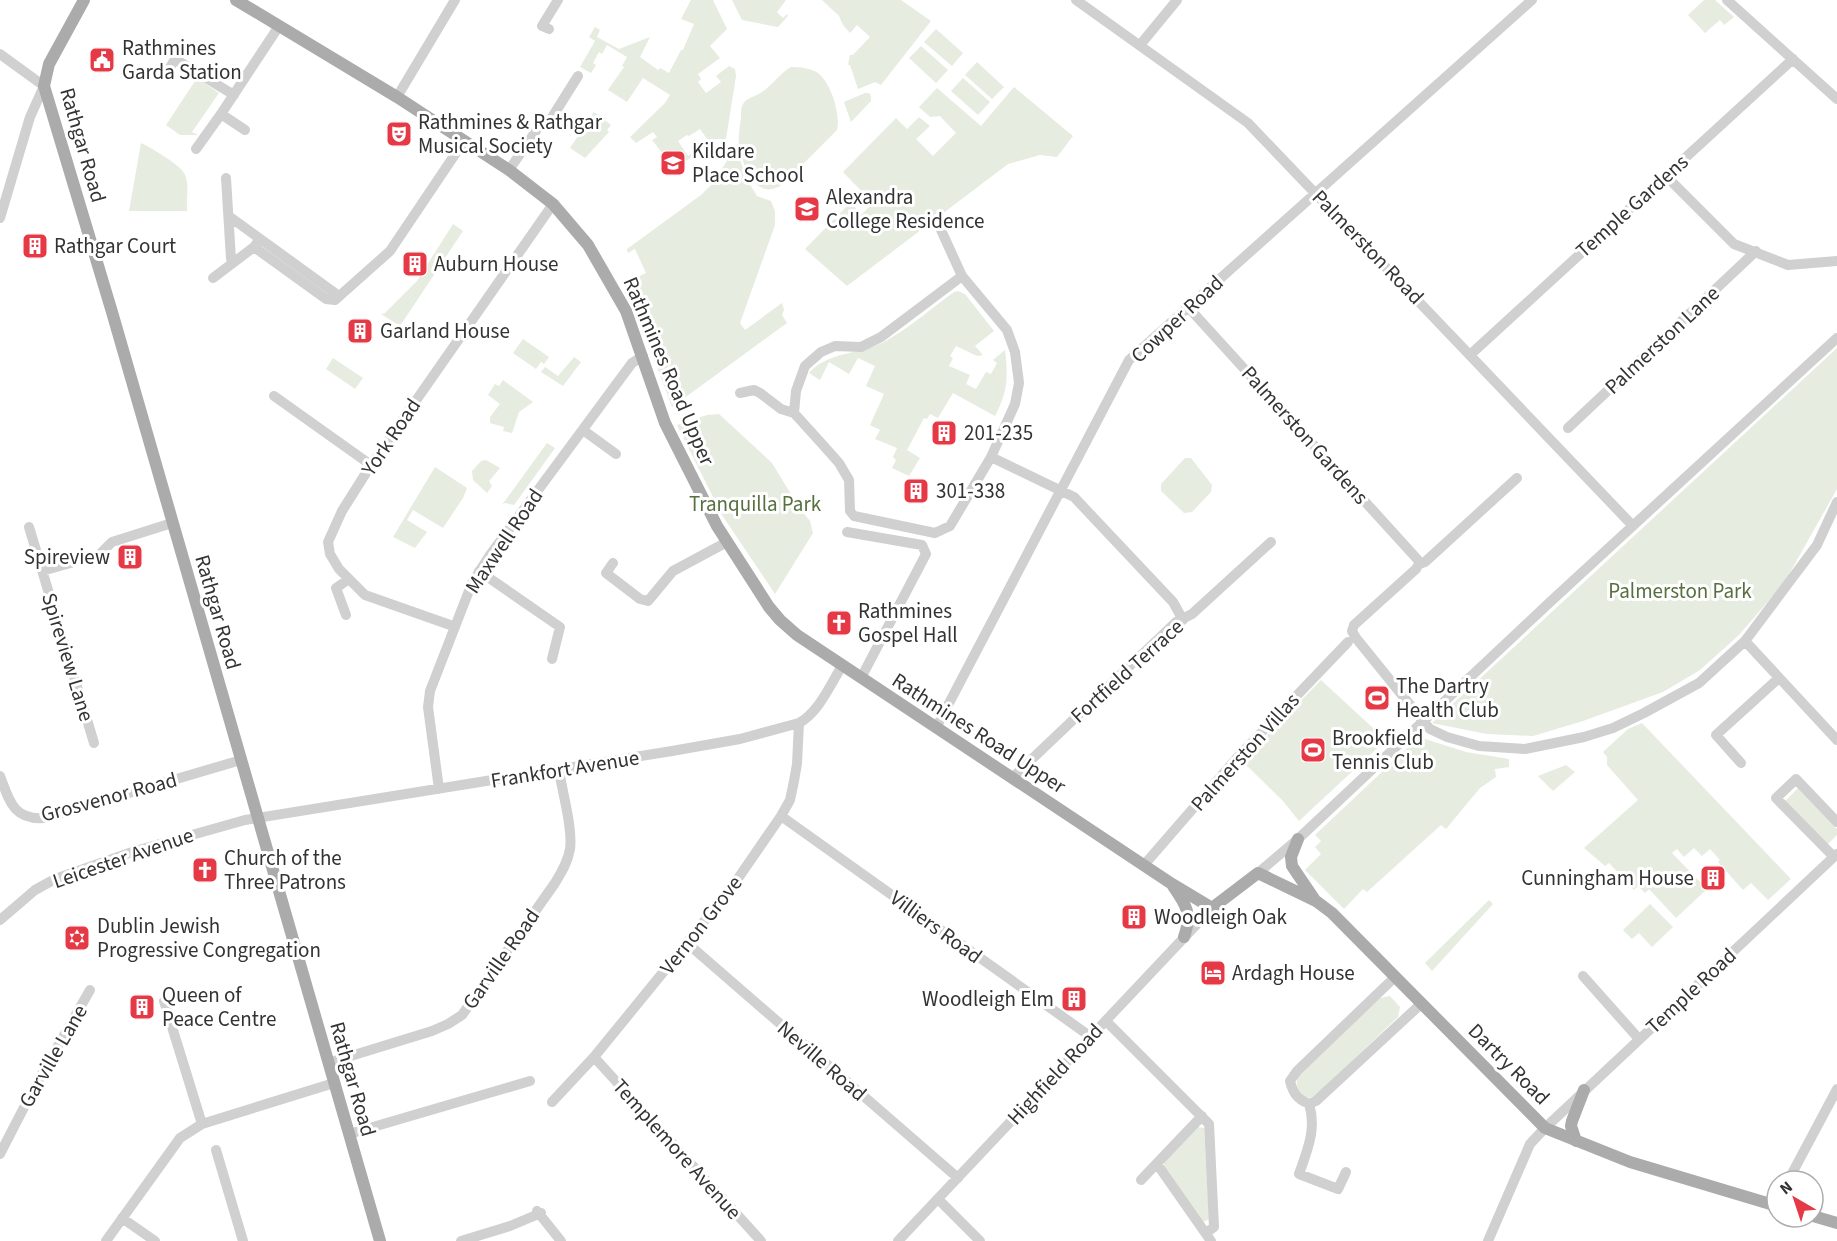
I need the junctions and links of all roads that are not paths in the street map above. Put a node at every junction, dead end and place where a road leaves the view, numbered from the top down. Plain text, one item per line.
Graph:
1 (84, 0) edge
2 (236, 0) edge
3 (455, 0) edge
4 (558, 0) edge
5 (1076, 0) edge
6 (1177, 0) edge
7 (1532, 0) edge
8 (1727, 0) edge
9 (279, 26) junction
10 (549, 29) dead end
11 (1140, 45) junction
12 (0, 54) edge
13 (1793, 59) junction
14 (165, 75) dead end
15 (578, 76) dead end
16 (44, 86) junction
17 (234, 95) junction
18 (397, 97) junction
19 (1837, 99) edge
20 (221, 114) junction
21 (244, 130) dead end
22 (464, 141) junction
23 (196, 149) dead end
24 (509, 170) junction
25 (1665, 175) junction
26 (226, 178) dead end
27 (1317, 193) junction
28 (553, 204) junction
29 (230, 217) junction
30 (0, 218) edge
31 (941, 230) dead end
32 (257, 244) junction
33 (1756, 251) junction
34 (1837, 261) edge
35 (233, 262) junction
36 (962, 276) junction
37 (213, 278) dead end
38 (1188, 307) junction
39 (1837, 338) edge
40 (1471, 354) junction
41 (643, 356) junction
42 (740, 393) dead end
43 (274, 396) dead end
44 (794, 413) junction
45 (1568, 428) dead end
46 (583, 430) junction
47 (616, 454) dead end
48 (991, 457) junction
49 (371, 465) junction
50 (1517, 478) dead end
51 (1060, 491) junction
52 (1837, 502) edge
53 (172, 523) junction
54 (1633, 525) junction
55 (29, 527) dead end
56 (847, 532) dead end
57 (727, 542) junction
58 (1272, 542) dead end
59 (613, 563) dead end
60 (1419, 564) junction
61 (42, 571) junction
62 (479, 571) junction
63 (349, 579) junction
64 (346, 615) dead end
65 (1183, 620) junction
66 (453, 626) junction
67 (1745, 641) junction
68 (1348, 642) dead end
69 (552, 659) dead end
70 (842, 666) junction
71 (861, 678) junction
72 (1779, 678) junction
73 (1423, 721) junction
74 (799, 723) junction
75 (936, 728) junction
76 (1837, 740) edge
77 (94, 743) dead end
78 (241, 760) junction
79 (1741, 763) dead end
80 (559, 770) junction
81 (1012, 778) junction
82 (1, 783) edge
83 (439, 789) junction
84 (781, 816) junction
85 (257, 817) junction
86 (1837, 822) edge
87 (1298, 839) junction
88 (1835, 855) edge
89 (1144, 865) junction
90 (1258, 873) junction
91 (1172, 884) junction
92 (1316, 902) junction
93 (1212, 908) junction
94 (0, 920) edge
95 (1184, 937) junction
96 (687, 943) junction
97 (1395, 976) junction
98 (1583, 976) dead end
99 (90, 990) dead end
100 (164, 1000) dead end
101 (1422, 1003) junction
102 (1106, 1021) junction
103 (1091, 1037) junction
104 (1639, 1039) junction
105 (594, 1057) junction
106 (328, 1063) junction
107 (530, 1081) dead end
108 (334, 1083) junction
109 (1837, 1089) edge
110 (1584, 1090) junction
111 (552, 1102) dead end
112 (1309, 1104) junction
113 (1202, 1116) junction
114 (202, 1124) junction
115 (1545, 1128) junction
116 (349, 1134) junction
117 (1576, 1142) junction
118 (216, 1150) dead end
119 (0, 1154) edge
120 (1156, 1164) junction
121 (1794, 1169) edge
122 (1346, 1172) dead end
123 (958, 1178) junction
124 (1141, 1180) dead end
125 (938, 1199) junction
126 (1765, 1201) edge
127 (122, 1218) junction
128 (1208, 1237) edge
129 (378, 1240) edge
130 (106, 1241) edge
131 (155, 1241) edge
132 (243, 1241) edge
133 (461, 1241) edge
134 (561, 1241) edge
135 (761, 1241) edge
136 (898, 1241) edge
137 (980, 1241) edge
138 (1488, 1241) edge

1 - 16 main road, Rathgar Road
2 - 9 main road, Rathmines Road Upper
3 - 18 street
4 - 10 street
5 - 11 street, Palmerston Road
6 - 11 street
7 - 27 street, Cowper Road
8 - 13 street
9 - 17 street
9 - 18 main road, Rathmines Road Upper
11 - 27 street, Palmerston Road
12 - 16 street
13 - 19 street
13 - 25 street, Temple Gardens
14 - 17 street
15 - 24 street
16 - 30 street
16 - 53 main road, Rathgar Road
17 - 20 street
18 - 22 main road, Rathmines Road Upper
20 - 21 street
20 - 23 street
22 - 24 main road, Rathmines Road Upper
22 - 32 street
24 - 28 main road, Rathmines Road Upper
25 - 33 street
25 - 40 street, Temple Gardens
26 - 29 street
27 - 38 street, Cowper Road
27 - 40 street, Palmerston Road
28 - 41 main road, Rathmines Road Upper
28 - 49 street, York Road
29 - 32 street
29 - 35 street
31 - 36 street
32 - 35 street
33 - 34 street
33 - 45 street, Palmerston Lane
35 - 37 street
36 - 44 street
36 - 48 street
38 - 51 street, Cowper Road
38 - 60 street, Palmerston Gardens
39 - 54 street
40 - 54 street, Palmerston Road
41 - 46 street, Maxwell Road
41 - 57 main road, Rathmines Road Upper
42 - 44 street
43 - 49 street
44 - 48 street
46 - 47 street
46 - 62 street, Maxwell Road
48 - 51 street
49 - 63 street, York Road
50 - 60 street
51 - 65 street
51 - 75 street, Cowper Road
52 - 67 street
53 - 61 street, Spireview Lane
53 - 78 main road, Rathgar Road
54 - 73 street
55 - 61 street, Spireview Lane
56 - 71 street
57 - 59 street
57 - 70 main road, Rathmines Road Upper
58 - 65 street, Fortfield Terrace
60 - 73 street
61 - 77 street, Spireview Lane
62 - 66 street, Maxwell Road
62 - 69 street
63 - 64 street
63 - 66 street, York Road
65 - 81 street, Fortfield Terrace
66 - 83 street, Maxwell Road
67 - 72 street
67 - 73 street
68 - 89 street, Palmerston Villas
70 - 71 main road, Rathmines Road Upper
70 - 74 street
71 - 75 main road, Rathmines Road Upper
72 - 76 street
72 - 79 street
73 - 87 street
74 - 80 street, Frankfort Avenue
74 - 84 street, Vernon Grove
75 - 81 main road, Rathmines Road Upper
78 - 82 street, Grosvenor Road
78 - 85 main road, Rathgar Road
80 - 83 street, Frankfort Avenue
80 - 106 street, Garville Road
81 - 89 main road, Rathmines Road Upper
83 - 85 street, Frankfort Avenue
84 - 96 street, Vernon Grove
84 - 103 street, Villiers Road
85 - 94 street, Leicester Avenue
85 - 106 main road, Rathgar Road
86 - 88 street
87 - 90 street
87 - 92 main road
88 - 104 street, Temple Road
89 - 91 main road, Rathmines Road Upper
90 - 92 main road, Dartry Road
90 - 93 main road
91 - 93 main road, Rathmines Road Upper
91 - 95 main road
92 - 97 main road, Dartry Road
93 - 95 street, Highfield Road
95 - 102 street, Highfield Road
96 - 105 street, Vernon Grove
96 - 123 street, Neville Road
97 - 101 main road, Dartry Road
97 - 112 street
98 - 104 street
99 - 119 street, Garville Lane
100 - 114 street
101 - 112 street
101 - 115 main road, Dartry Road
102 - 103 street, Highfield Road
102 - 113 street
103 - 123 street, Highfield Road
104 - 110 street, Temple Road
105 - 111 street, Vernon Grove
105 - 135 street, Templemore Avenue
106 - 108 main road, Rathgar Road
107 - 116 street
108 - 114 street
108 - 116 main road, Rathgar Road
109 - 121 street
110 - 115 street, Temple Road
110 - 117 main road
112 - 122 street
113 - 120 street
113 - 128 street
114 - 127 street
115 - 117 main road, Dartry Road
115 - 138 street, Temple Road
116 - 129 main road, Rathgar Road
117 - 126 main road, Dartry Road
118 - 132 street
120 - 124 street
120 - 128 street
123 - 125 street, Highfield Road
125 - 136 street, Highfield Road
125 - 137 street
127 - 130 street
127 - 131 street
133 - 134 street

